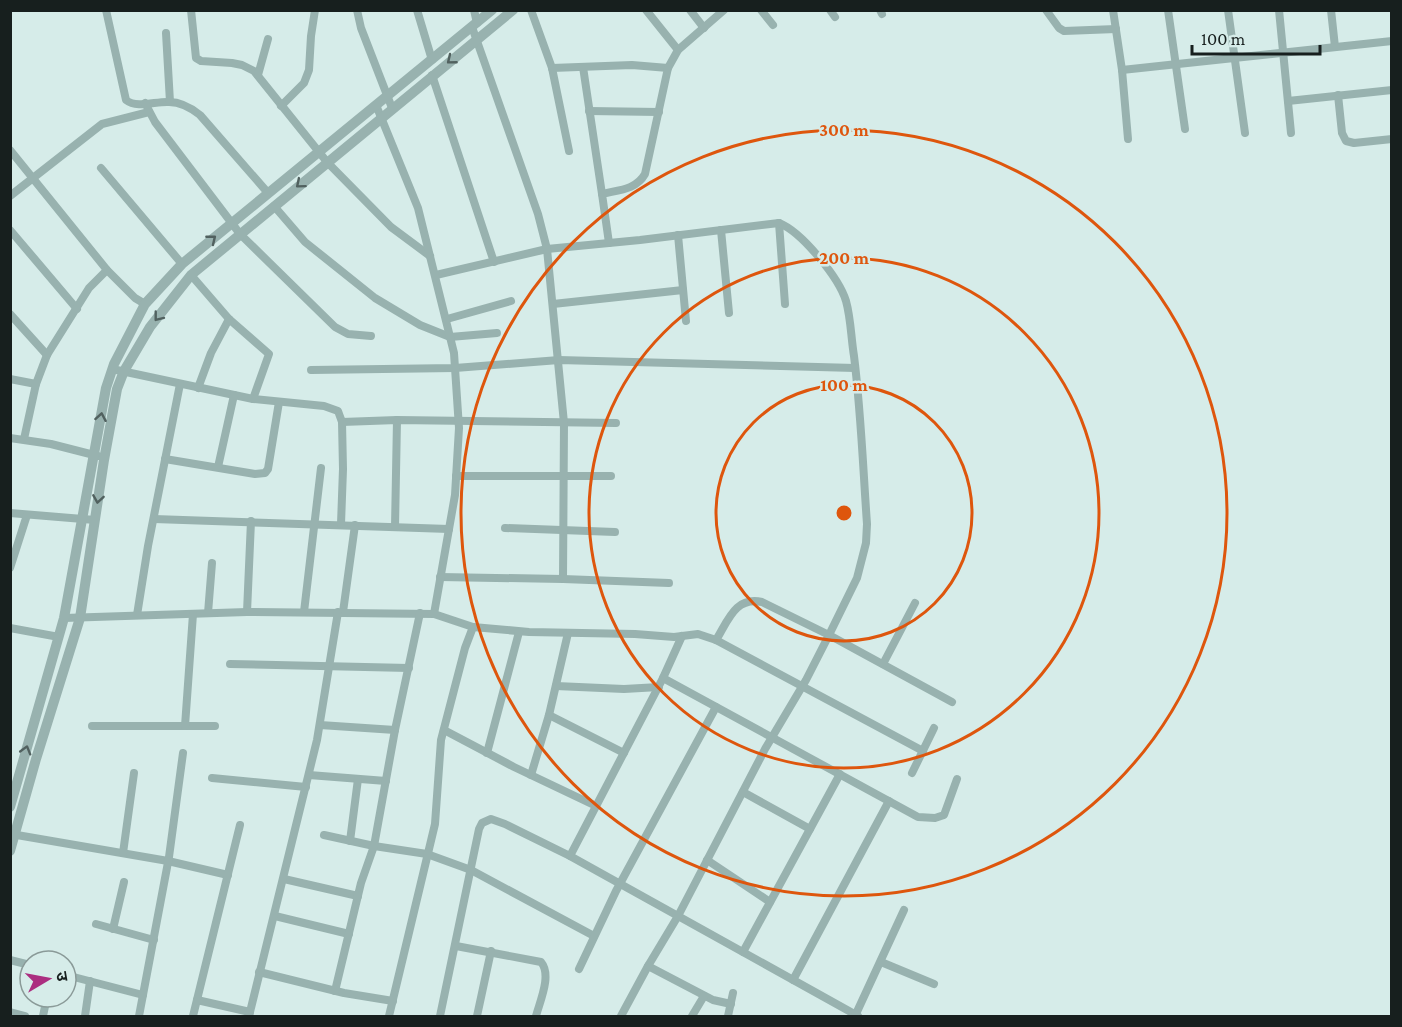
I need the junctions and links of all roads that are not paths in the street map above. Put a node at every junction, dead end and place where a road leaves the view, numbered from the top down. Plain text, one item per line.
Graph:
1 (106, 10) edge
2 (191, 10) edge
3 (315, 10) edge
4 (357, 10) edge
5 (417, 10) edge
6 (474, 10) edge
7 (492, 10) edge
8 (513, 10) edge
9 (531, 10) edge
10 (646, 10) edge
11 (690, 10) edge
12 (724, 10) edge
13 (761, 10) edge
14 (1046, 10) edge
15 (1113, 10) edge
16 (1168, 10) edge
17 (1228, 10) edge
18 (1279, 10) edge
19 (1331, 10) edge
20 (474, 25) junction
21 (772, 25) dead end
22 (704, 28) junction
23 (1116, 29) junction
24 (165, 33) dead end
25 (268, 39) dead end
26 (477, 39) junction
27 (1392, 41) edge
28 (1335, 47) junction
29 (678, 50) junction
30 (1282, 52) junction
31 (1234, 58) junction
32 (432, 60) junction
33 (1177, 64) junction
34 (583, 67) junction
35 (668, 68) junction
36 (552, 69) junction
37 (1122, 70) junction
38 (258, 75) junction
39 (432, 75) junction
40 (1392, 90) edge
41 (1338, 95) junction
42 (386, 97) junction
43 (1288, 101) junction
44 (170, 102) junction
45 (376, 105) junction
46 (281, 106) junction
47 (147, 108) junction
48 (392, 108) junction
49 (589, 111) junction
50 (660, 112) junction
51 (381, 117) junction
52 (1185, 129) dead end
53 (1245, 133) dead end
54 (1291, 133) dead end
55 (1128, 139) dead end
56 (1392, 139) edge
57 (10, 150) edge
58 (568, 151) dead end
59 (319, 152) junction
60 (327, 162) junction
61 (101, 168) dead end
62 (34, 178) junction
63 (268, 194) junction
64 (602, 194) junction
65 (10, 196) edge
66 (274, 206) junction
67 (779, 223) junction
68 (231, 224) junction
69 (10, 230) edge
70 (721, 230) junction
71 (240, 234) junction
72 (678, 235) junction
73 (609, 243) junction
74 (547, 249) junction
75 (431, 256) junction
76 (494, 262) junction
77 (182, 264) junction
78 (107, 270) junction
79 (191, 275) junction
80 (436, 275) junction
81 (683, 290) junction
82 (511, 302) dead end
83 (145, 304) junction
84 (553, 304) junction
85 (785, 304) dead end
86 (77, 309) junction
87 (729, 313) dead end
88 (10, 315) edge
89 (229, 319) junction
90 (447, 319) junction
91 (686, 321) dead end
92 (497, 333) dead end
93 (371, 336) dead end
94 (450, 337) junction
95 (46, 355) junction
96 (559, 360) junction
97 (455, 368) junction
98 (855, 368) junction
99 (112, 369) junction
100 (311, 370) dead end
101 (124, 371) junction
102 (10, 379) edge
103 (36, 384) junction
104 (180, 384) junction
105 (198, 388) junction
106 (234, 395) junction
107 (253, 399) junction
108 (279, 402) junction
109 (397, 420) junction
110 (342, 422) junction
111 (459, 423) junction
112 (564, 423) junction
113 (616, 423) dead end
114 (10, 438) edge
115 (24, 439) junction
116 (100, 456) junction
117 (165, 459) junction
118 (218, 467) junction
119 (321, 468) dead end
120 (456, 476) junction
121 (611, 476) dead end
122 (564, 477) junction
123 (10, 513) edge
124 (27, 515) junction
125 (82, 519) junction
126 (154, 519) junction
127 (95, 520) junction
128 (251, 521) junction
129 (314, 523) junction
130 (341, 524) junction
131 (355, 525) junction
132 (395, 527) junction
133 (505, 528) dead end
134 (449, 529) junction
135 (564, 530) junction
136 (615, 532) dead end
137 (212, 563) dead end
138 (10, 568) edge
139 (440, 577) junction
140 (563, 579) junction
141 (669, 582) dead end
142 (915, 603) dead end
143 (247, 612) junction
144 (304, 612) junction
145 (340, 612) junction
146 (208, 613) junction
147 (420, 613) junction
148 (192, 614) junction
149 (434, 614) junction
150 (137, 615) junction
151 (64, 618) junction
152 (80, 618) junction
153 (473, 627) junction
154 (10, 628) edge
155 (519, 632) junction
156 (568, 633) junction
157 (829, 635) junction
158 (682, 636) junction
159 (58, 637) junction
160 (716, 640) junction
161 (230, 664) dead end
162 (883, 664) junction
163 (329, 667) junction
164 (409, 668) junction
165 (663, 678) junction
166 (556, 686) junction
167 (802, 686) junction
168 (659, 687) junction
169 (952, 702) dead end
170 (716, 707) junction
171 (549, 715) junction
172 (320, 725) junction
173 (92, 726) dead end
174 (185, 726) junction
175 (215, 726) dead end
176 (934, 728) dead end
177 (395, 730) junction
178 (444, 730) junction
179 (772, 737) junction
180 (923, 751) junction
181 (183, 753) dead end
182 (488, 753) junction
183 (624, 753) junction
184 (134, 772) dead end
185 (912, 773) dead end
186 (840, 774) junction
187 (309, 775) junction
188 (531, 775) junction
189 (212, 777) dead end
190 (358, 779) junction
191 (957, 779) dead end
192 (386, 781) junction
193 (306, 787) junction
194 (743, 792) junction
195 (889, 801) junction
196 (596, 806) junction
197 (10, 807) edge
198 (240, 825) dead end
199 (810, 829) junction
200 (13, 834) edge
201 (324, 835) dead end
202 (350, 841) junction
203 (374, 846) junction
204 (10, 851) edge
205 (123, 853) junction
206 (427, 854) junction
207 (570, 856) junction
208 (707, 860) junction
209 (168, 861) junction
210 (471, 870) junction
211 (228, 875) junction
212 (284, 879) junction
213 (124, 882) dead end
214 (619, 884) junction
215 (358, 896) junction
216 (770, 902) junction
217 (904, 910) dead end
218 (275, 916) junction
219 (678, 916) junction
220 (96, 924) dead end
221 (113, 929) junction
222 (349, 934) junction
223 (594, 936) junction
224 (154, 940) junction
225 (456, 946) junction
226 (491, 951) junction
227 (743, 952) junction
228 (881, 962) junction
229 (648, 966) junction
230 (579, 969) dead end
231 (259, 972) junction
232 (78, 978) edge
233 (793, 980) junction
234 (90, 981) junction
235 (934, 984) dead end
236 (335, 991) junction
237 (733, 993) dead end
238 (143, 995) junction
239 (704, 996) junction
240 (197, 1000) junction
241 (393, 1001) junction
242 (731, 1004) junction
243 (10, 1012) edge
244 (250, 1015) edge
245 (857, 1016) edge
246 (25, 1017) edge
247 (85, 1017) edge
248 (140, 1017) edge
249 (193, 1017) edge
250 (389, 1017) edge
251 (440, 1017) edge
252 (477, 1017) edge
253 (536, 1017) edge
254 (621, 1017) edge
255 (692, 1017) edge
256 (728, 1017) edge

1 - 47 street
2 - 38 street
3 - 46 street
4 - 42 street
5 - 32 street
6 - 20 street
7 - 20 street
8 - 26 street
9 - 36 street
10 - 29 street
11 - 22 street
12 - 22 street
13 - 21 street
14 - 23 street
15 - 23 street
16 - 33 street
17 - 31 street
18 - 30 street
19 - 28 street
20 - 26 street
20 - 32 street
22 - 29 street
23 - 37 street
24 - 44 street
25 - 38 street
26 -> 39 street
26 - 74 street
27 - 28 street
28 - 30 street
29 - 35 street
30 - 31 street
30 - 43 street
31 - 33 street
31 - 53 street
32 - 42 street
33 - 37 street
33 - 52 street
34 - 35 street
34 - 36 street
34 - 49 street
35 - 50 street
36 - 58 street
37 - 55 street
38 - 46 street
39 - 48 street
39 - 76 street
40 - 41 street
41 - 43 street
41 - 56 street
42 - 45 street
42 - 48 street
43 - 54 street
44 - 47 street
44 - 63 street
45 - 51 street
45 - 59 street
46 - 59 street
47 - 62 street
47 - 68 street
48 - 51 street
49 - 50 street
49 - 64 street
50 - 64 street
51 - 60 street
51 - 75 street
57 - 62 street
59 - 60 street
59 - 63 street
60 -> 66 street
60 - 75 street
61 - 77 street
62 - 65 street
62 - 78 street
63 - 68 street
64 - 73 street
66 - 71 street
66 - 94 street
67 - 70 street
67 - 85 street
67 - 98 street
68 - 71 street
77 -> 68 street
69 - 86 street
70 - 72 street
70 - 87 street
71 - 79 street
71 - 93 street
72 - 73 street
72 - 81 street
73 - 74 street
74 - 76 street
74 - 84 street
75 - 80 street
76 - 80 street
77 - 83 street
78 - 83 street
78 - 86 street
79 - 89 street
79 -> 101 street
80 - 90 street
81 - 84 street
81 - 91 street
82 - 90 street
83 - 99 street
84 - 96 street
86 - 95 street
88 - 95 street
89 - 105 street
89 - 107 street
90 - 94 street
92 - 94 street
94 - 97 street
95 - 103 street
96 - 97 street
96 - 98 street
96 - 112 street
97 - 100 street
97 - 111 street
98 - 157 street
99 - 101 street
116 -> 99 street
101 - 104 street
101 - 116 street
102 - 103 street
103 - 115 street
104 - 105 street
104 - 117 street
105 - 106 street
106 - 107 street
106 - 118 street
107 - 108 street
108 - 110 street
108 - 118 street
109 - 110 street
109 - 111 street
109 - 132 street
110 - 130 street
111 - 112 street
111 - 120 street
112 - 113 street
112 - 122 street
114 - 115 street
115 - 116 street
116 - 125 street
116 -> 127 street
117 - 118 street
117 - 126 street
119 - 129 street
120 - 122 street
120 - 134 street
121 - 122 street
122 - 135 street
123 - 124 street
124 - 125 street
124 - 138 street
125 - 127 street
125 - 151 street
126 - 128 street
126 - 150 street
127 - 152 street
128 - 129 street
128 - 143 street
129 - 130 street
129 - 144 street
130 - 131 street
131 - 132 street
131 - 145 street
132 - 134 street
133 - 135 street
134 - 139 street
135 - 136 street
135 - 140 street
137 - 146 street
139 - 140 street
139 - 149 street
140 - 141 street
142 - 162 street
143 - 144 street
143 - 146 street
144 - 145 street
145 - 147 street
145 - 163 street
146 - 148 street
147 - 149 street
147 - 164 street
148 - 150 street
148 - 174 street
149 - 153 street
150 - 152 street
151 - 152 street
151 - 159 street
152 - 200 street
153 - 155 street
153 - 178 street
154 - 159 street
155 - 156 street
155 - 182 street
156 - 158 street
156 - 166 street
157 - 160 street
157 - 162 street
157 - 167 street
158 - 160 street
158 - 165 street
197 -> 159 street
160 - 167 street
161 - 163 street
162 - 169 street
163 - 164 street
163 - 172 street
164 - 177 street
165 - 168 street
165 - 170 street
166 - 168 street
166 - 171 street
167 - 179 street
167 - 180 street
168 - 183 street
170 - 179 street
170 - 214 street
171 - 183 street
171 - 188 street
172 - 177 street
172 - 187 street
173 - 174 street
174 - 175 street
176 - 180 street
177 - 192 street
178 - 182 street
178 - 206 street
179 - 186 street
179 - 194 street
180 - 185 street
181 - 209 street
182 - 188 street
183 - 196 street
184 - 205 street
186 - 195 street
186 - 199 street
187 - 190 street
187 - 193 street
188 - 196 street
189 - 193 street
190 - 192 street
190 - 202 street
191 - 195 street
192 - 203 street
193 - 212 street
194 - 199 street
194 - 208 street
195 - 233 street
196 - 207 street
198 - 211 street
199 - 216 street
200 - 204 street
200 - 205 street
201 - 202 street
202 - 203 street
203 - 206 street
203 - 215 street
205 - 209 street
206 - 210 street
206 - 241 street
207 - 210 street
207 - 214 street
208 - 216 street
208 - 219 street
209 - 211 street
209 - 224 street
210 - 223 street
210 - 225 street
211 - 240 street
212 - 215 street
212 - 218 street
213 - 221 street
214 - 219 street
214 - 223 street
215 - 222 street
216 - 227 street
217 - 228 street
218 - 222 street
218 - 231 street
219 - 227 street
219 - 229 street
220 - 221 street
221 - 224 street
222 - 236 street
223 - 230 street
224 - 238 street
225 - 226 street
225 - 251 street
226 - 252 street
226 - 253 street
227 - 233 street
228 - 235 street
228 - 245 street
229 - 239 street
229 - 254 street
231 - 236 street
231 - 244 street
232 - 234 street
233 - 245 street
234 - 238 street
234 - 247 street
236 - 241 street
237 - 242 street
238 - 248 street
239 - 242 street
239 - 255 street
240 - 244 street
240 - 249 street
241 - 250 street
242 - 256 street
243 - 246 street

